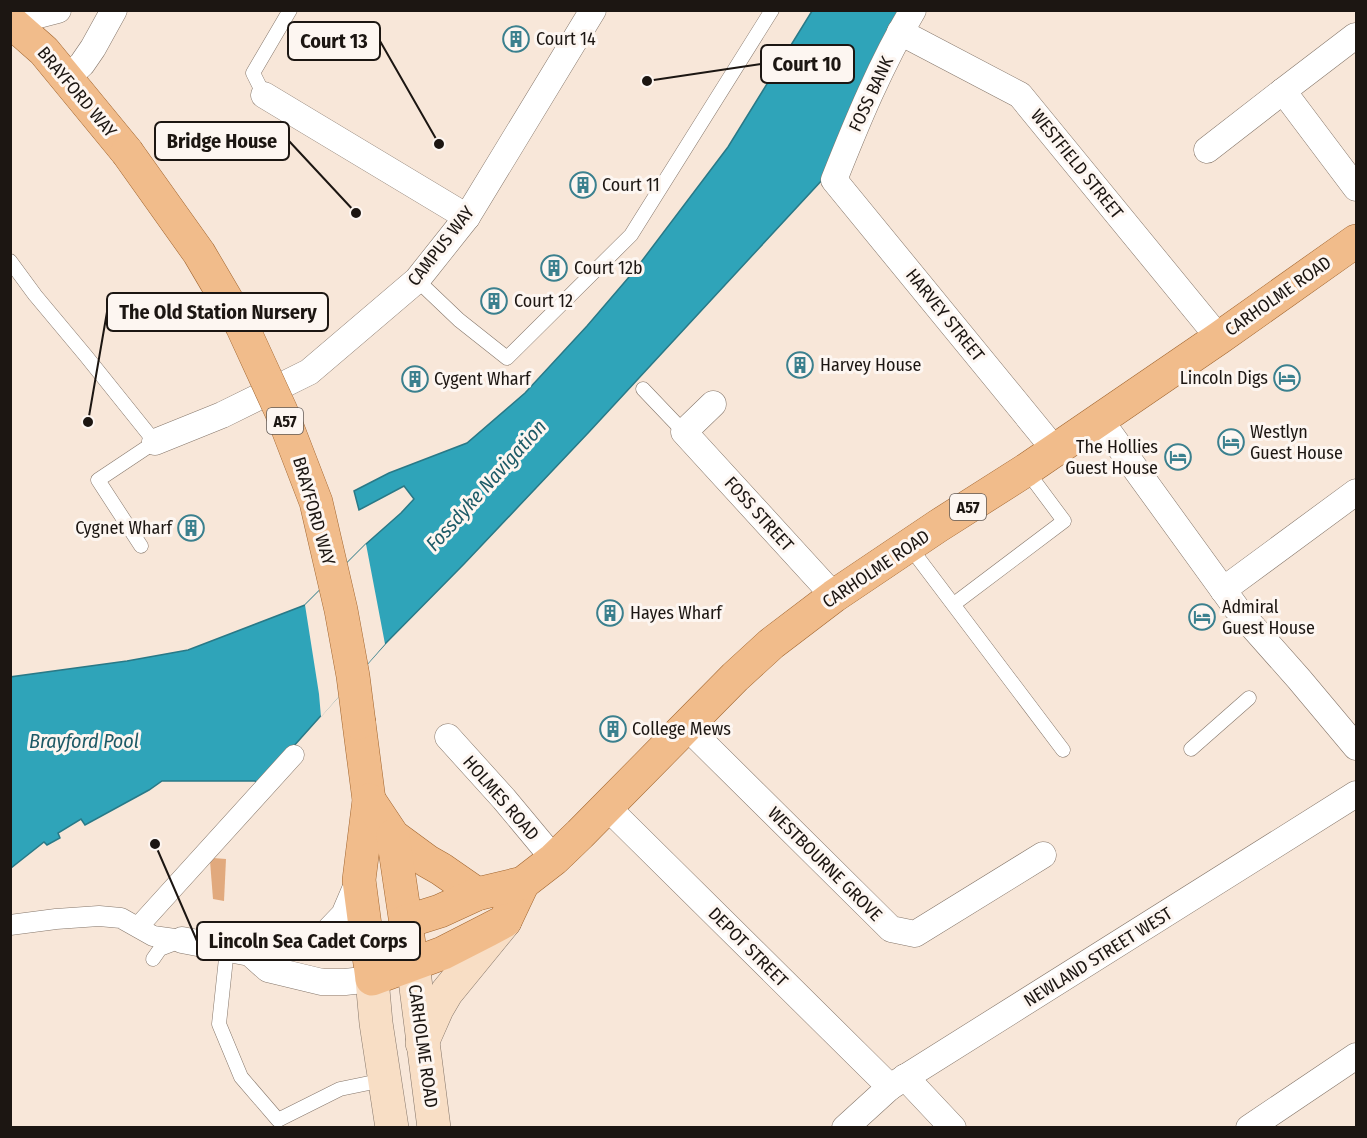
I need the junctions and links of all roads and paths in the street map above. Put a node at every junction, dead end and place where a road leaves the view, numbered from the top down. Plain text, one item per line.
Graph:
1 (58, 10) edge
2 (114, 10) edge
3 (290, 10) edge
4 (593, 10) edge
5 (772, 10) edge
6 (913, 10) edge
7 (11, 22) edge
8 (900, 32) junction
9 (1355, 36) edge
10 (67, 78) junction
11 (1283, 92) junction
12 (264, 95) joint
13 (1207, 150) dead end
14 (834, 180) joint
15 (1356, 188) edge
16 (467, 217) junction
17 (1356, 241) edge
18 (10, 261) edge
19 (417, 280) junction
20 (1219, 338) junction
21 (644, 389) dead end
22 (713, 404) dead end
23 (1100, 420) junction
24 (684, 432) junction
25 (155, 442) junction
26 (1055, 450) junction
27 (1026, 470) junction
28 (1356, 492) edge
29 (141, 546) dead end
30 (909, 546) junction
31 (1223, 590) junction
32 (834, 596) junction
33 (954, 604) junction
34 (1249, 698) dead end
35 (686, 726) junction
36 (448, 737) dead end
37 (1356, 747) edge
38 (1191, 749) dead end
39 (1063, 750) dead end
40 (294, 755) dead end
41 (1356, 794) edge
42 (369, 800) junction
43 (607, 807) junction
44 (393, 836) junction
45 (1043, 855) dead end
46 (554, 859) junction
47 (359, 880) junction
48 (523, 883) junction
49 (477, 894) junction
50 (505, 921) junction
51 (405, 922) junction
52 (10, 925) edge
53 (138, 927) junction
54 (183, 940) junction
55 (238, 951) junction
56 (153, 959) dead end
57 (412, 964) junction
58 (371, 973) junction
59 (422, 1043) junction
60 (1356, 1056) edge
61 (385, 1081) junction
62 (898, 1082) junction
63 (392, 1128) edge
64 (434, 1128) edge
65 (845, 1128) edge
66 (953, 1128) edge
67 (1249, 1128) edge

1 - 7 street
2 - 10 street
3 - 12 lane
4 - 16 street, CAMPUS WAY
5 - 19 lane
6 - 8 street, FOSS BANK
7 - 10 main road, BRAYFORD WAY / A57
8 - 14 street, FOSS BANK
8 - 20 street, WESTFIELD STREET
9 - 11 street
10 - 42 main road, BRAYFORD WAY / A57, bridge
11 - 13 street
11 - 15 street
12 - 16 street
14 - 26 street, HARVEY STREET
16 - 19 street, CAMPUS WAY
17 - 20 main road, CARHOLME ROAD / A57
18 - 25 lane
19 - 25 street, CAMPUS WAY
20 - 23 main road, CARHOLME ROAD / A57
21 - 24 lane, FOSS STREET
22 - 24 street
23 - 26 main road, CARHOLME ROAD / A57
23 - 31 street
24 - 32 street, FOSS STREET
25 - 29 lane
26 - 27 main road, CARHOLME ROAD / A57
27 - 30 main road, CARHOLME ROAD / A57
27 - 33 lane
28 - 31 street
30 - 32 main road, CARHOLME ROAD / A57
30 - 33 lane
31 - 37 street
32 - 35 main road, CARHOLME ROAD / A57
33 - 39 lane
34 - 38 lane
35 - 43 main road, CARHOLME ROAD / A57
35 - 45 street, WESTBOURNE GROVE
36 - 46 street, HOLMES ROAD
40 - 53 street
41 - 62 street, NEWLAND STREET WEST
42 - 44 main road
42 - 47 main road
43 - 46 main road, CARHOLME ROAD / A57
43 - 62 street, DEPOT STREET
44 - 49 main road
44 - 51 main road
46 - 48 main road, CARHOLME ROAD / A57
47 - 55 street
47 - 58 main road
48 - 49 main road, CARHOLME ROAD
48 - 50 main road, CARHOLME ROAD
49 - 51 main road, CARHOLME ROAD
50 - 57 main road, CARHOLME ROAD
50 - 59 main road
51 - 57 main road
51 - 58 main road
52 - 53 street
53 - 54 street
54 - 55 street
54 - 56 lane
55 - 58 street
55 - 61 lane
57 - 58 main road
57 - 59 main road, CARHOLME ROAD
58 - 61 main road
59 - 64 main road, CARHOLME ROAD
60 - 67 street
61 - 63 main road
62 - 65 street, NEWLAND STREET WEST
62 - 66 street, DEPOT STREET

